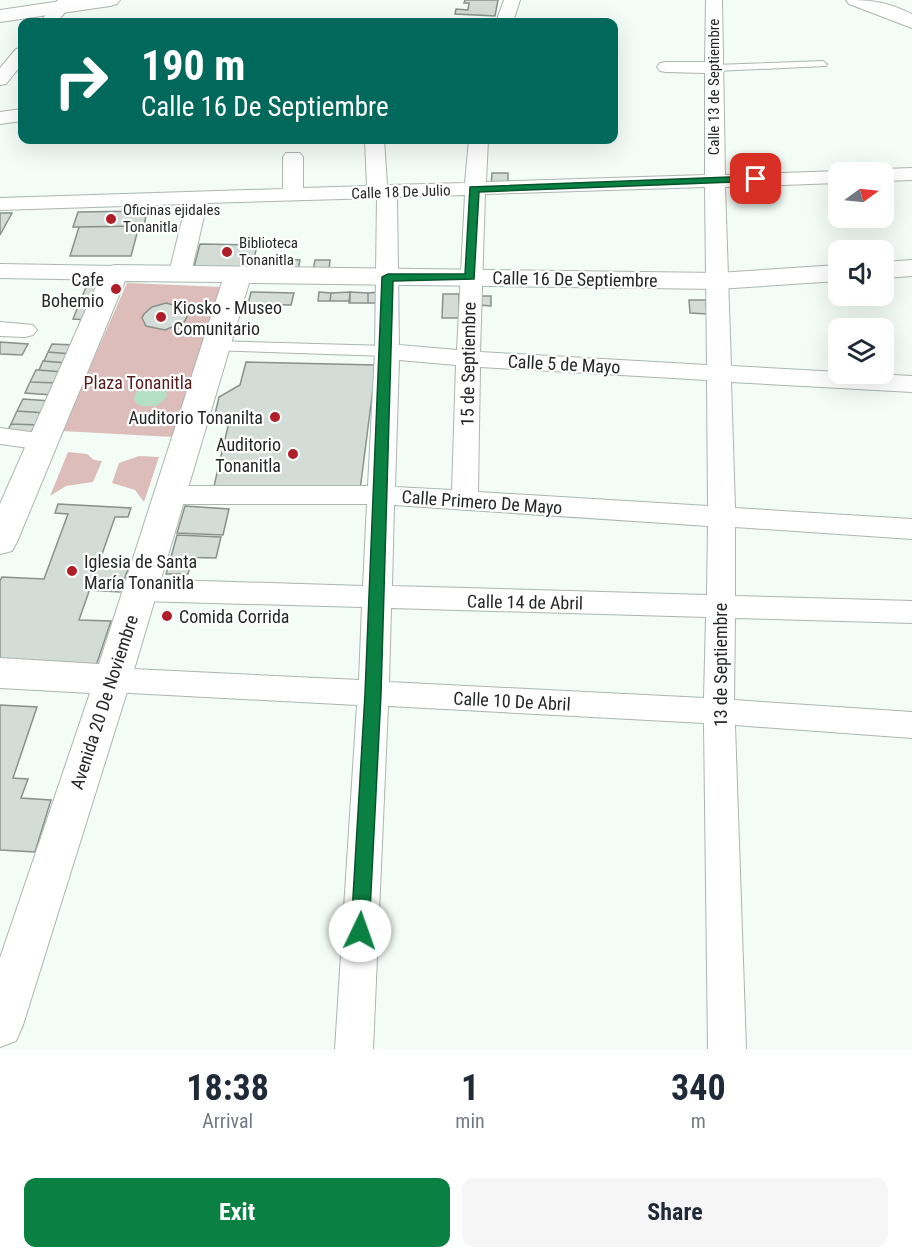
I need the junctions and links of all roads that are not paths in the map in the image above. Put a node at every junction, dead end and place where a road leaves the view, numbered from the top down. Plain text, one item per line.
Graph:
1 (110, 0) edge
2 (512, 0) edge
3 (714, 0) edge
4 (858, 0) edge
5 (59, 10) edge
6 (0, 16) edge
7 (506, 18) edge
8 (911, 21) edge
9 (18, 58) edge
10 (823, 64) dead end
11 (666, 68) dead end
12 (715, 68) junction
13 (0, 80) edge
14 (18, 116) edge
15 (0, 118) edge
16 (375, 144) edge
17 (478, 144) edge
18 (293, 157) dead end
19 (912, 174) edge
20 (894, 175) edge
21 (828, 177) edge
22 (715, 181) junction
23 (474, 189) junction
24 (382, 192) junction
25 (293, 195) junction
26 (198, 198) junction
27 (0, 204) edge
28 (912, 268) edge
29 (894, 269) edge
30 (0, 271) edge
31 (116, 273) junction
32 (180, 273) junction
33 (828, 274) edge
34 (238, 275) junction
35 (388, 277) junction
36 (470, 277) junction
37 (718, 281) junction
38 (0, 329) edge
39 (25, 330) dead end
40 (215, 346) junction
41 (387, 351) junction
42 (468, 359) junction
43 (718, 372) junction
44 (912, 384) edge
45 (0, 436) edge
46 (44, 441) junction
47 (170, 495) junction
48 (379, 495) junction
49 (465, 502) junction
50 (722, 517) junction
51 (912, 529) edge
52 (3, 530) edge
53 (139, 590) junction
54 (376, 598) junction
55 (720, 606) junction
56 (912, 612) edge
57 (0, 674) edge
58 (111, 680) junction
59 (373, 694) junction
60 (719, 711) junction
61 (912, 725) edge
62 (0, 1025) edge
63 (354, 1049) edge
64 (727, 1049) edge

1 - 5 main road
2 - 7 street
3 - 12 street, Calle 13 de Septiembre
4 - 8 main road
5 - 6 main road
9 - 13 street
10 - 12 lane
11 - 12 street
12 - 22 street, Calle 13 de Septiembre
14 - 15 street
16 - 24 street
17 - 23 street, 15 de Septiembre
18 - 25 street
19 - 20 street
21 - 22 street, Calle 18 De Julio
22 - 23 street, Calle 18 De Julio
22 - 37 street, Calle 13 de Septiembre
23 - 24 street, Calle 18 De Julio
23 - 36 street, 15 de Septiembre
24 - 25 street, Calle 18 De Julio
24 - 35 street
25 - 26 street, Calle 18 De Julio
26 - 27 street, Calle 18 De Julio
26 - 32 street
28 - 29 main road
30 - 31 street
31 - 32 main road, Calle 16 De Septiembre
31 - 46 main road
32 - 34 main road, Calle 16 De Septiembre
33 - 37 main road, Calle 16 De Septiembre
34 - 35 main road, Calle 16 De Septiembre
34 - 40 main road, Avenida 20 De Noviembre
35 - 36 main road, Calle 16 De Septiembre
35 - 41 street
36 - 37 main road, Calle 16 De Septiembre
36 - 42 street, 15 de Septiembre
37 - 43 street, 13 de Septiembre
38 - 39 street
40 - 41 street, Calle 5 de Mayo
40 - 47 main road, Avenida 20 De Noviembre
41 - 42 street, Calle 5 de Mayo
41 - 48 street
42 - 43 street, Calle 5 de Mayo
42 - 49 street, 15 de Septiembre
43 - 44 street, Calle 5 de Mayo
43 - 50 street, 13 de Septiembre
45 - 46 street
46 - 52 main road
47 - 48 street, Calle Primero De Mayo
47 - 53 main road, Avenida 20 De Noviembre
48 - 49 street, Calle Primero De Mayo
48 - 54 street
49 - 50 street, Calle Primero De Mayo
50 - 51 street, Calle Primero De Mayo
50 - 55 street, 13 de Septiembre
53 - 54 street, Calle 14 de Abril
53 - 58 main road, Avenida 20 De Noviembre
54 - 55 street, Calle 14 de Abril
54 - 59 street
55 - 56 street, Calle 14 de Abril
55 - 60 street, 13 de Septiembre
57 - 58 main road
58 - 59 street, Calle 10 De Abril
58 - 62 main road, Avenida 20 De Noviembre
59 - 60 street, Calle 10 De Abril
59 - 63 street
60 - 61 street, Calle 10 De Abril
60 - 64 street, 13 de Septiembre

